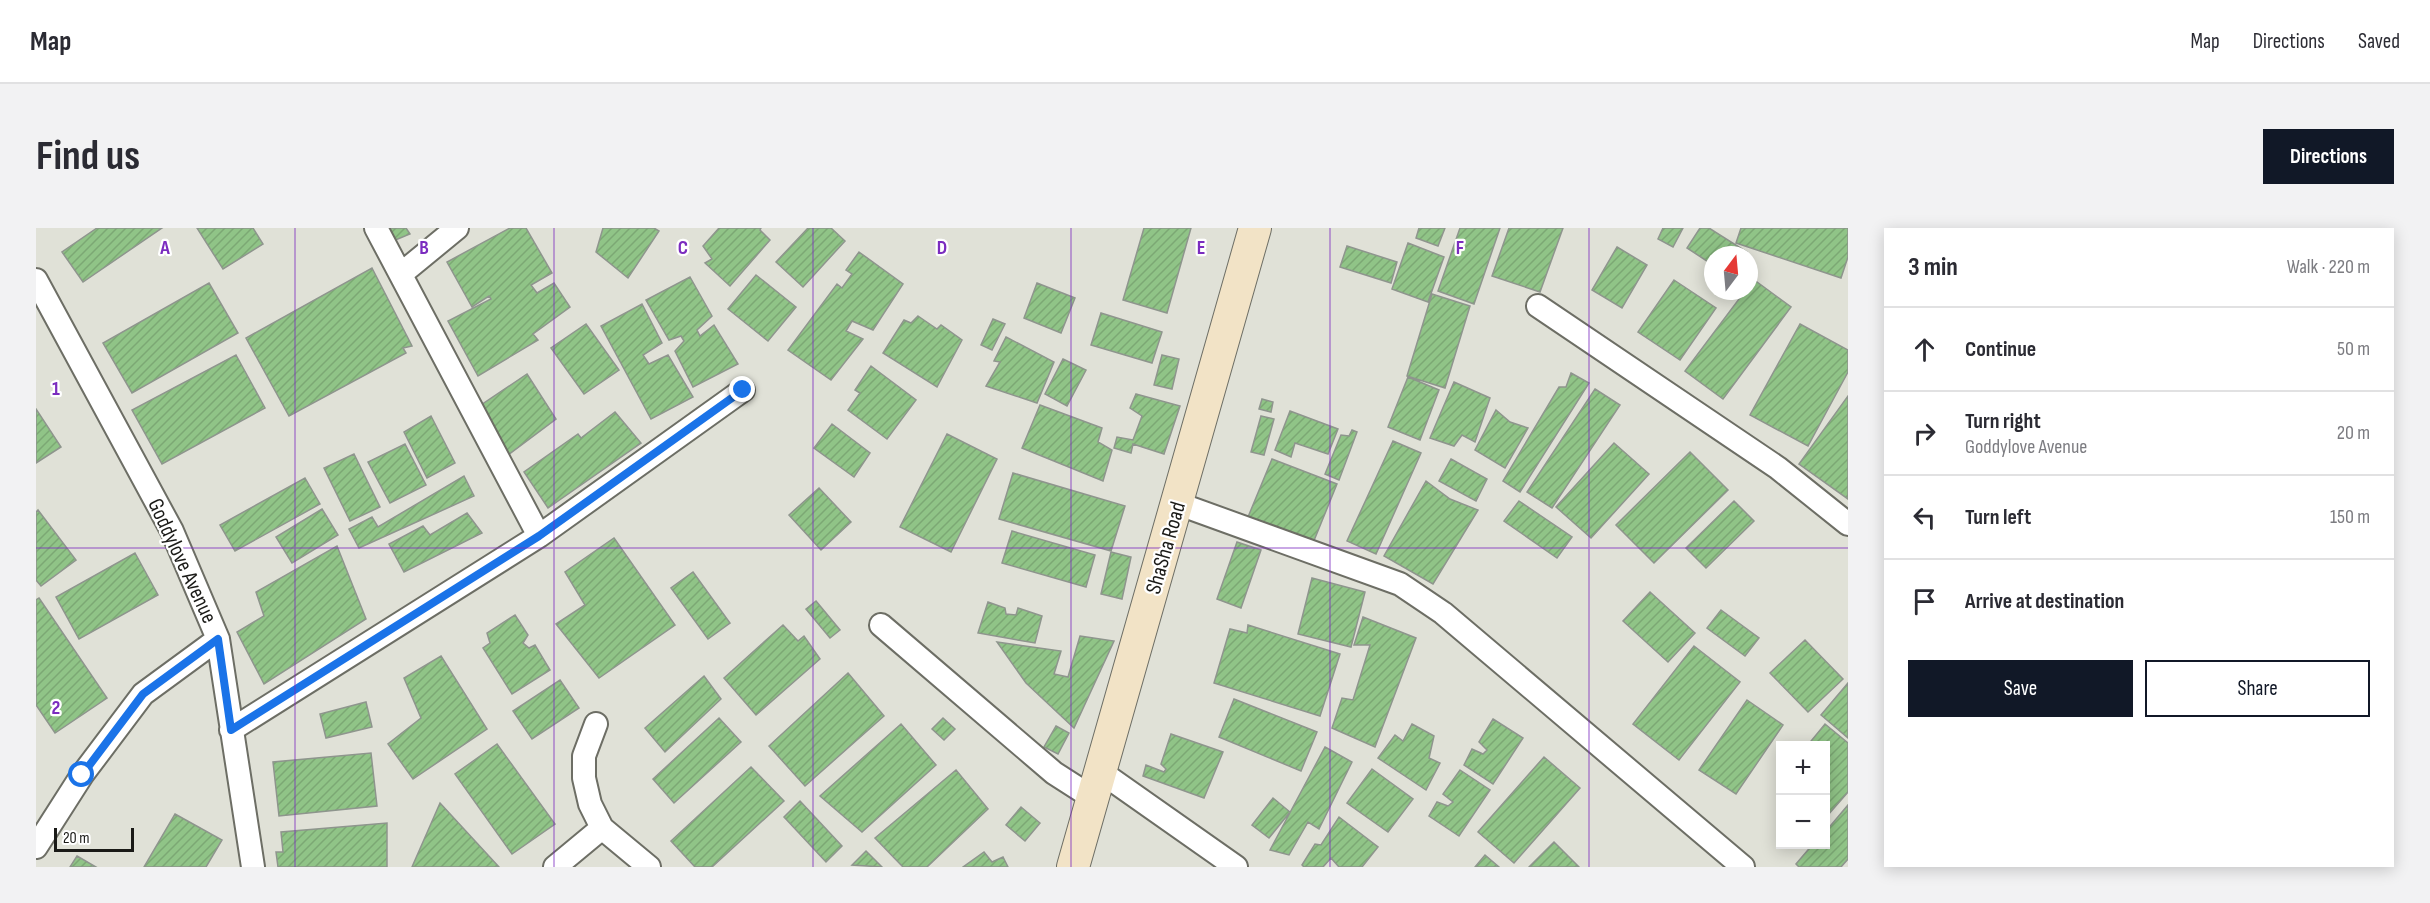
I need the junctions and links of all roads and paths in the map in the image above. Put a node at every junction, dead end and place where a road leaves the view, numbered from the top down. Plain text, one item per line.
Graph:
1 (376, 228) edge
2 (457, 228) edge
3 (1255, 228) edge
4 (401, 274) junction
5 (36, 280) edge
6 (1538, 306) dead end
7 (743, 390) dead end
8 (1179, 504) junction
9 (1848, 524) edge
10 (539, 536) junction
11 (881, 626) dead end
12 (218, 639) junction
13 (596, 724) dead end
14 (231, 730) junction
15 (1097, 785) junction
16 (602, 828) junction
17 (36, 847) edge
18 (252, 867) edge
19 (555, 867) edge
20 (649, 867) edge
21 (1073, 867) edge
22 (1236, 867) edge
23 (1743, 867) edge

1 - 4 street
2 - 4 street
3 - 8 street, ShaSha Road
4 - 10 street
5 - 12 street, Goddylove Avenue
6 - 9 street
7 - 10 street
8 - 15 street, ShaSha Road
8 - 23 street
10 - 14 street
11 - 15 street
12 - 14 street, Goddylove Avenue
12 - 17 street
13 - 16 street
14 - 18 street, Goddylove Avenue
15 - 21 street, ShaSha Road
15 - 22 street
16 - 19 street
16 - 20 street

